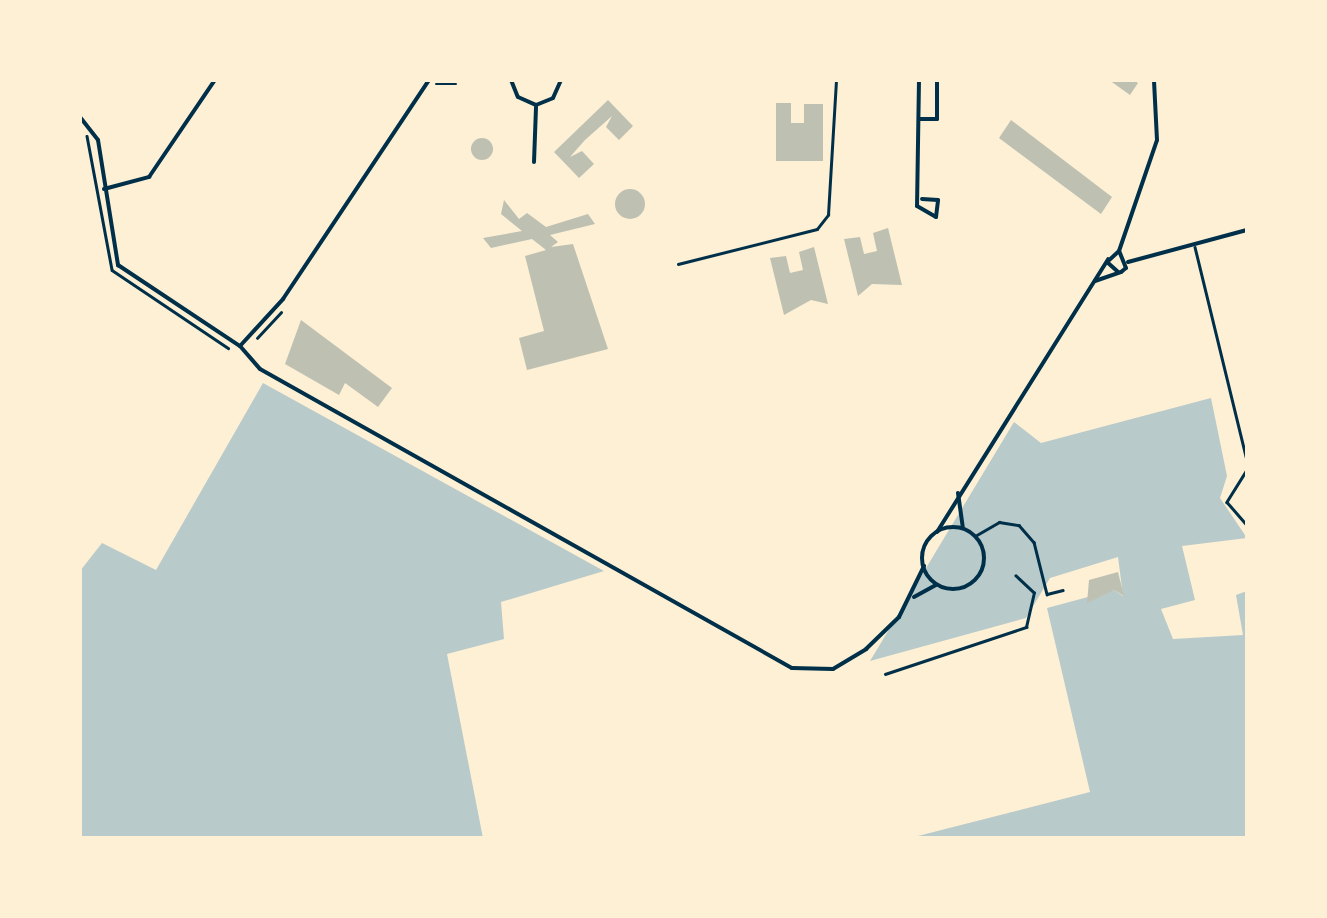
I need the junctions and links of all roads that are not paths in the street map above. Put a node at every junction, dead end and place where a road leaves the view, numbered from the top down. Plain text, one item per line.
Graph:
1 (215, 80) edge
2 (429, 80) edge
3 (511, 80) edge
4 (561, 80) edge
5 (582, 80) edge
6 (740, 80) edge
7 (836, 80) edge
8 (918, 80) edge
9 (936, 80) edge
10 (1154, 80) edge
11 (536, 105) junction
12 (80, 116) edge
13 (918, 119) junction
14 (534, 162) dead end
15 (104, 189) junction
16 (922, 198) junction
17 (1247, 230) edge
18 (1195, 247) junction
19 (1119, 251) junction
20 (1108, 259) junction
21 (1128, 262) junction
22 (678, 264) dead end
23 (1118, 272) junction
24 (1091, 284) junction
25 (240, 346) junction
26 (1247, 460) edge
27 (1247, 470) edge
28 (959, 489) junction
29 (1247, 525) edge
30 (966, 530) junction
31 (938, 532) junction
32 (975, 536) junction
33 (924, 566) junction
34 (1016, 576) dead end
35 (937, 584) junction
36 (1063, 590) dead end
37 (911, 600) junction
38 (885, 674) dead end

1 - 15 street
2 - 25 street
3 - 11 street
4 - 11 street
5 - 6 street
7 - 22 lane
8 - 13 street
9 - 13 street
10 - 19 street
11 - 14 street
12 - 15 street
13 - 16 street
15 - 25 street
16 - 16 street
17 - 18 street
18 - 21 street
18 - 26 lane
19 - 20 street
19 - 21 street
20 - 23 street
20 - 24 street
21 - 23 street
23 - 24 street
24 - 28 street
25 - 37 street
27 - 29 lane
28 - 30 street
28 - 31 street
30 - 31 street
30 - 32 street
31 - 33 street
32 - 35 street
32 - 36 lane
33 - 35 street
33 - 37 street
34 - 38 lane
35 - 37 street

